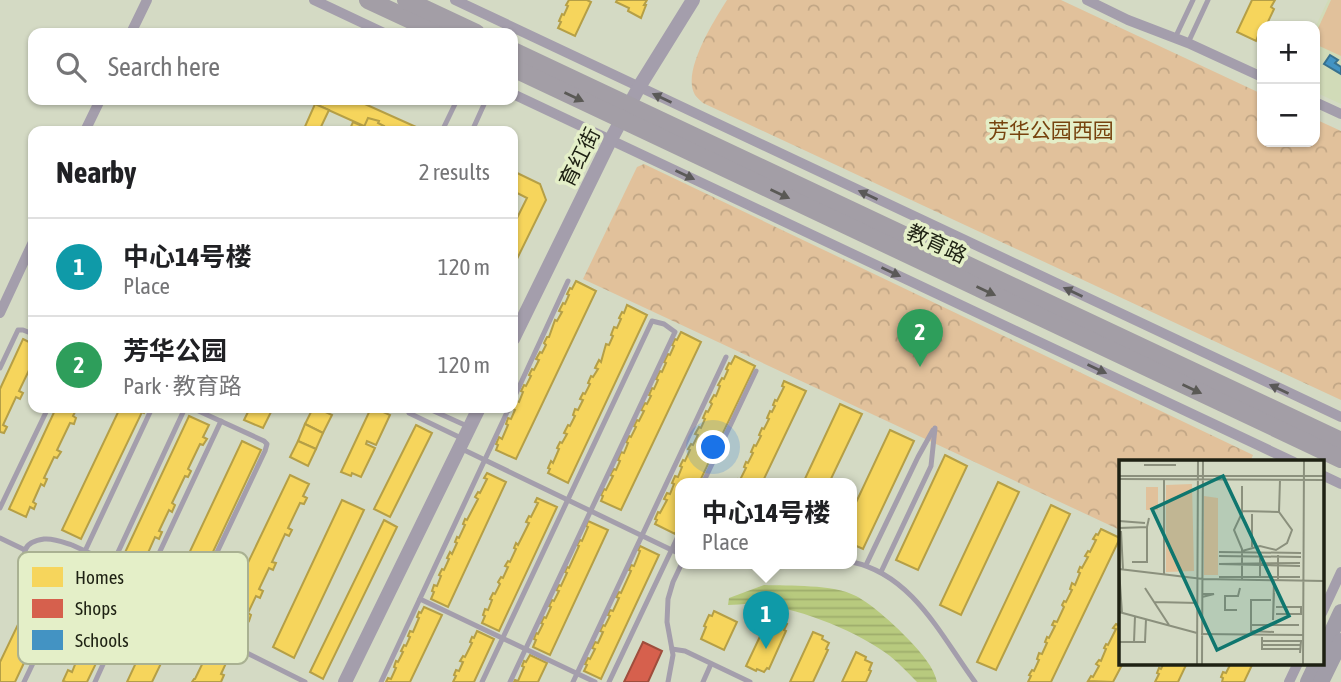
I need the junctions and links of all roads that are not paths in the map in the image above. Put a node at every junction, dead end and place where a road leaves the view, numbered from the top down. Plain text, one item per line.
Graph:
1 (147, 0) edge
2 (314, 0) edge
3 (369, 0) edge
4 (406, 0) edge
5 (453, 0) edge
6 (693, 0) edge
7 (1087, 0) edge
8 (1193, 0) edge
9 (1208, 0) edge
10 (441, 25) edge
11 (133, 28) edge
12 (373, 28) edge
13 (513, 28) edge
14 (518, 30) edge
15 (1175, 38) junction
16 (1188, 43) junction
17 (518, 54) edge
18 (518, 70) edge
19 (1257, 75) edge
20 (639, 87) junction
21 (518, 96) edge
22 (1320, 104) edge
23 (98, 105) edge
24 (455, 105) edge
25 (484, 105) edge
26 (625, 112) junction
27 (1341, 114) edge
28 (87, 126) edge
29 (444, 126) edge
30 (474, 126) edge
31 (610, 140) junction
32 (28, 253) edge
33 (568, 281) dead end
34 (0, 313) edge
35 (518, 329) edge
36 (28, 332) edge
37 (726, 357) dead end
38 (0, 368) edge
39 (756, 372) dead end
40 (518, 389) edge
41 (46, 413) edge
42 (150, 413) edge
43 (183, 413) edge
44 (203, 413) edge
45 (409, 413) edge
46 (433, 413) edge
47 (477, 413) edge
48 (507, 413) edge
49 (1341, 417) edge
50 (220, 421) junction
51 (465, 438) junction
52 (1341, 441) edge
53 (1341, 459) edge
54 (485, 460) junction
55 (1292, 460) edge
56 (1324, 476) edge
57 (705, 478) edge
58 (1341, 484) edge
59 (568, 500) junction
60 (0, 508) edge
61 (591, 511) junction
62 (642, 536) junction
63 (0, 538) edge
64 (675, 543) edge
65 (26, 550) joint
66 (672, 550) junction
67 (85, 551) joint
68 (118, 552) edge
69 (159, 552) edge
70 (217, 552) edge
71 (675, 552) edge
72 (857, 563) edge
73 (866, 565) junction
74 (680, 569) edge
75 (881, 572) junction
76 (1341, 572) edge
77 (420, 599) junction
78 (1324, 609) edge
79 (1341, 612) edge
80 (503, 638) junction
81 (1341, 640) edge
82 (525, 649) junction
83 (672, 649) junction
84 (1324, 649) edge
85 (248, 654) edge
86 (33, 664) edge
87 (102, 664) edge
88 (711, 664) junction
89 (1298, 664) edge
90 (1317, 664) edge
91 (577, 673) junction
92 (24, 682) edge
93 (94, 682) edge
94 (305, 682) edge
95 (345, 682) edge
96 (381, 682) edge
97 (482, 682) edge
98 (510, 682) edge
99 (573, 682) edge
100 (595, 682) edge
101 (610, 682) edge
102 (668, 682) edge
103 (702, 682) edge
104 (750, 682) edge
105 (975, 682) edge
106 (1289, 682) edge
107 (1308, 682) edge
108 (1321, 682) edge

1 - 11 street
2 - 12 street
3 - 10 main road
4 - 10 main road
5 - 10 street
5 - 13 street
6 - 20 street, 育红街
7 - 15 street
8 - 15 lane
9 - 16 lane
14 - 20 street
15 - 16 street
16 - 19 street
17 - 26 main road, 教育路
18 -> 26 main road, 教育路
20 - 26 street, 育红街
49 -> 20 street
21 - 31 street
22 - 27 street
23 - 28 street
24 - 29 lane
25 - 30 lane
26 - 31 street, 育红街
26 - 52 main road, 教育路
26 -> 53 main road, 教育路
31 - 35 street, 育红街
31 -> 55 street
32 - 34 street
33 - 40 lane
36 - 38 lane
37 - 62 lane
39 - 57 lane
41 - 60 lane
42 - 67 lane
43 - 68 lane
44 - 50 lane
45 - 51 lane
46 - 51 lane
47 - 51 street
48 - 54 lane
50 - 69 lane
50 - 70 lane
51 - 54 lane
51 - 95 street
54 - 59 lane
54 - 77 lane
56 - 58 street
59 - 61 lane
59 - 61 lane
59 - 80 lane
61 - 62 lane
61 - 82 lane
62 - 66 lane
62 - 91 lane
63 - 65 lane
64 - 66 lane
65 - 67 lane
66 - 71 lane
66 - 101 lane
72 - 73 lane
73 - 75 lane
73 - 75 lane
74 - 83 lane
75 - 105 lane
76 - 78 street
77 - 80 lane
77 - 96 lane
79 - 84 main road
80 - 82 lane
80 - 97 lane
81 - 108 main road
82 - 91 lane
82 - 98 lane
83 - 88 lane
83 - 102 lane
85 - 94 lane
86 - 92 lane
87 - 93 lane
88 - 103 lane
88 - 104 lane
89 - 106 street
90 - 107 main road
91 - 99 lane
91 - 100 lane

